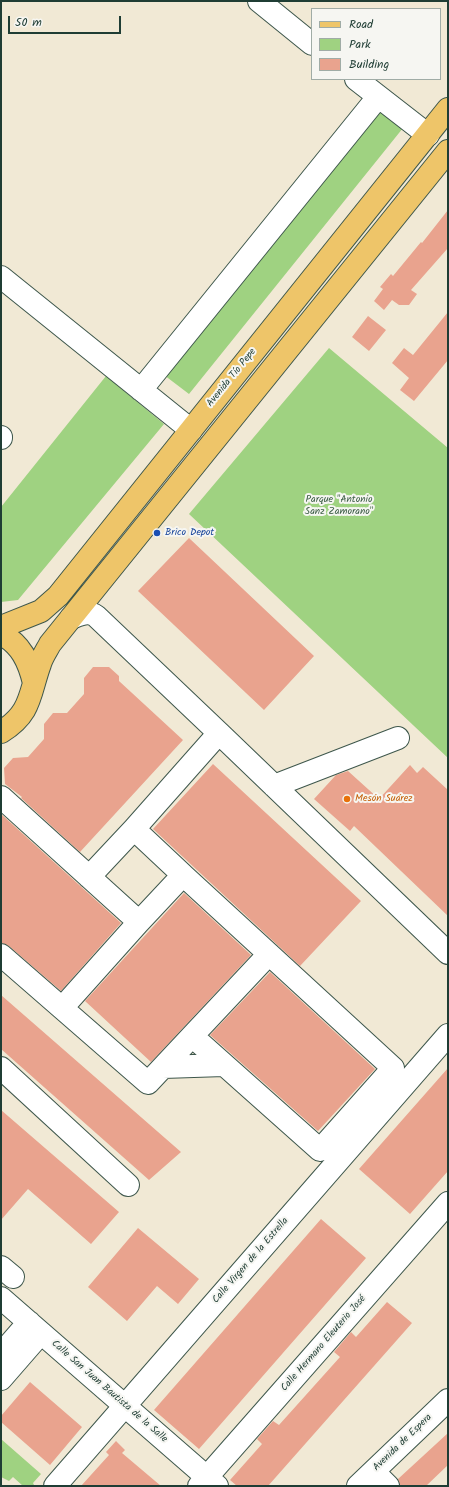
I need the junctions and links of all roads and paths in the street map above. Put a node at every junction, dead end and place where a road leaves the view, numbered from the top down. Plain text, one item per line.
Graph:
1 (259, 1) edge
2 (311, 43) edge
3 (357, 80) edge
4 (378, 97) junction
5 (448, 109) edge
6 (428, 135) junction
7 (448, 151) edge
8 (1, 276) edge
9 (141, 390) junction
10 (191, 430) junction
11 (97, 584) junction
12 (93, 613) junction
13 (71, 618) junction
14 (1, 627) edge
15 (1, 634) edge
16 (34, 683) junction
17 (1, 732) edge
18 (219, 733) junction
19 (398, 738) dead end
20 (274, 786) junction
21 (1, 797) edge
22 (134, 829) junction
23 (183, 875) junction
24 (88, 877) junction
25 (139, 922) junction
26 (448, 953) edge
27 (269, 954) junction
28 (1, 955) edge
29 (62, 1008) junction
30 (448, 1035) edge
31 (192, 1036) junction
32 (224, 1065) junction
33 (163, 1067) junction
34 (1, 1068) edge
35 (128, 1185) dead end
36 (448, 1203) edge
37 (1, 1298) edge
38 (35, 1328) junction
39 (1, 1354) edge
40 (1, 1379) edge
41 (448, 1400) edge
42 (124, 1406) junction
43 (381, 1479) edge
44 (207, 1483) edge
45 (55, 1486) edge
46 (358, 1486) edge

1 - 2 street
3 - 4 street
4 - 6 street
4 - 9 street
5 - 6 main road, Avenida Tío Pepe
6 - 10 main road, Avenida Tío Pepe
7 - 11 main road
8 - 9 street
9 - 10 street
10 - 14 main road, Avenida Tío Pepe
11 - 12 street
11 - 13 main road
12 - 13 street
12 - 18 street
13 - 16 main road
15 - 16 main road
16 - 17 main road
18 - 20 street
18 - 22 street
19 - 20 street
20 - 26 street
21 - 24 street
22 - 23 street
22 - 24 street
23 - 25 street
23 - 27 street
24 - 25 street
25 - 29 street
27 - 31 street
27 - 32 street
28 - 29 street
29 - 33 street
30 - 42 street, Calle Virgen de la Estrella
31 - 32 street
31 - 33 street
32 - 33 street
34 - 35 street
36 - 44 street, Calle Hermano Eleuterio José
37 - 38 street, Calle San Juan Bautista de la Salle
38 - 39 street
38 - 40 street
38 - 42 street, Calle San Juan Bautista de la Salle
41 - 43 street, Avenida de Espera
42 - 44 street, Calle San Juan Bautista de la Salle
42 - 45 street, Calle Virgen de la Estrella
43 - 46 street, Avenida de Espera

